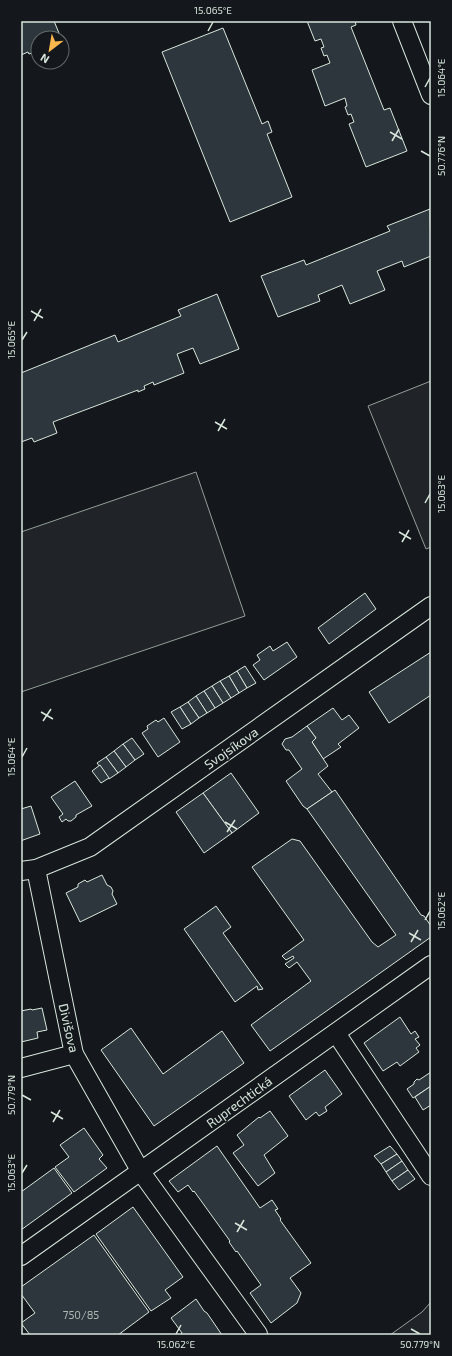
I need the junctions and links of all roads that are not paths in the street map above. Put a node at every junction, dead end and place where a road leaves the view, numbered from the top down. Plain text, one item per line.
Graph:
1 (402, 21) edge
2 (431, 95) edge
3 (431, 606) edge
4 (29, 870) edge
5 (431, 965) edge
6 (336, 1033) junction
7 (74, 1054) junction
8 (21, 1068) edge
9 (141, 1172) junction
10 (431, 1176) edge
11 (21, 1256) edge
12 (256, 1335) edge

1 - 2 street
3 - 4 street, Svojsíkova
4 - 7 street, Divišova
5 - 6 street, Ruprechtická
6 - 9 street, Ruprechtická
6 - 10 street
7 - 8 street
7 - 9 street, Divišova
9 - 11 street, Ruprechtická
9 - 12 street

